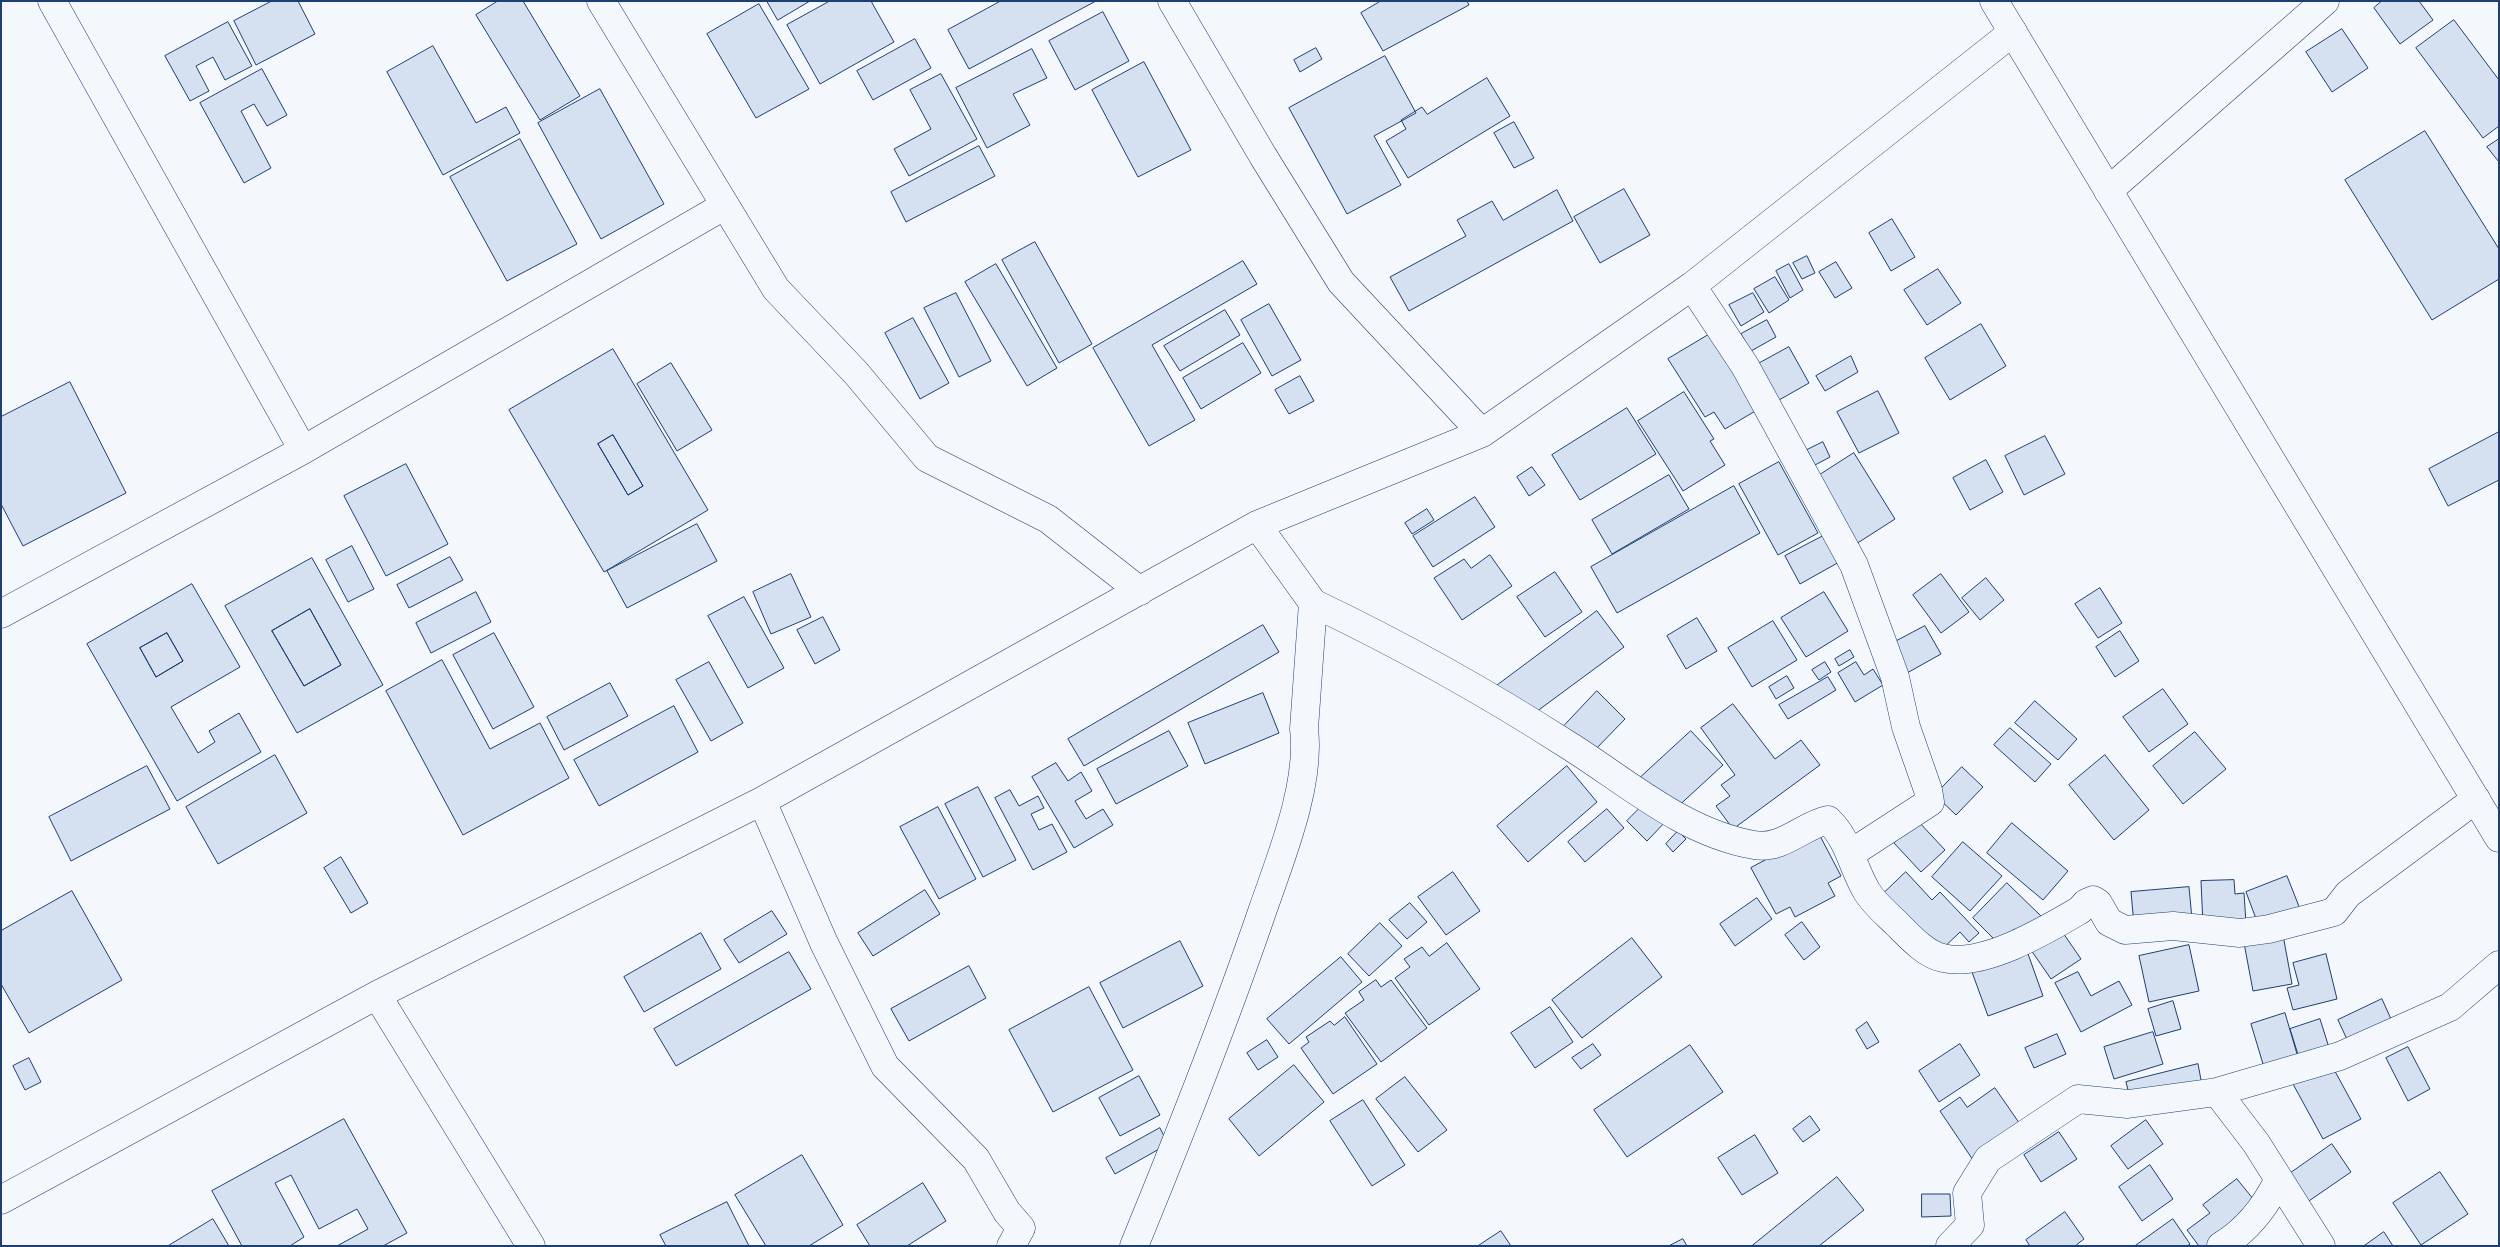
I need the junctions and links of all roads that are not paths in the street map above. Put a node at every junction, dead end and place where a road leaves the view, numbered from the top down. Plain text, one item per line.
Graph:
1 (52, 1) edge
2 (601, 1) edge
3 (1172, 1) edge
4 (1994, 1) edge
5 (2326, 1) edge
6 (2013, 32) junction
7 (2108, 191) junction
8 (724, 206) junction
9 (1692, 286) junction
10 (1482, 433) junction
11 (303, 450) junction
12 (1257, 525) junction
13 (1140, 591) junction
14 (1313, 603) junction
15 (1, 614) edge
16 (2476, 799) junction
17 (762, 801) junction
18 (2499, 838) edge
19 (1850, 854) junction
20 (2499, 964) edge
21 (377, 995) junction
22 (2217, 1092) junction
23 (2278, 1181) junction
24 (1, 1200) edge
25 (531, 1246) edge
26 (1011, 1246) edge
27 (1134, 1246) edge
28 (1950, 1246) edge
29 (2221, 1246) edge
30 (2322, 1246) edge

1 - 11 main road
2 - 8 main road
3 - 10 main road
4 - 6 main road
5 - 7 main road
6 - 7 main road
6 - 9 main road
7 - 16 main road
8 - 11 main road
8 - 13 main road
9 - 10 main road
9 - 19 main road
10 - 12 main road
11 - 15 main road
12 - 13 main road
12 - 14 main road
13 - 17 main road
14 - 19 main road
14 - 27 main road
16 - 18 main road
16 - 19 main road
17 - 21 main road
17 - 26 main road
20 - 22 main road
21 - 24 main road
21 - 25 main road
22 - 23 main road
22 - 28 main road
23 - 29 main road
23 - 30 main road

